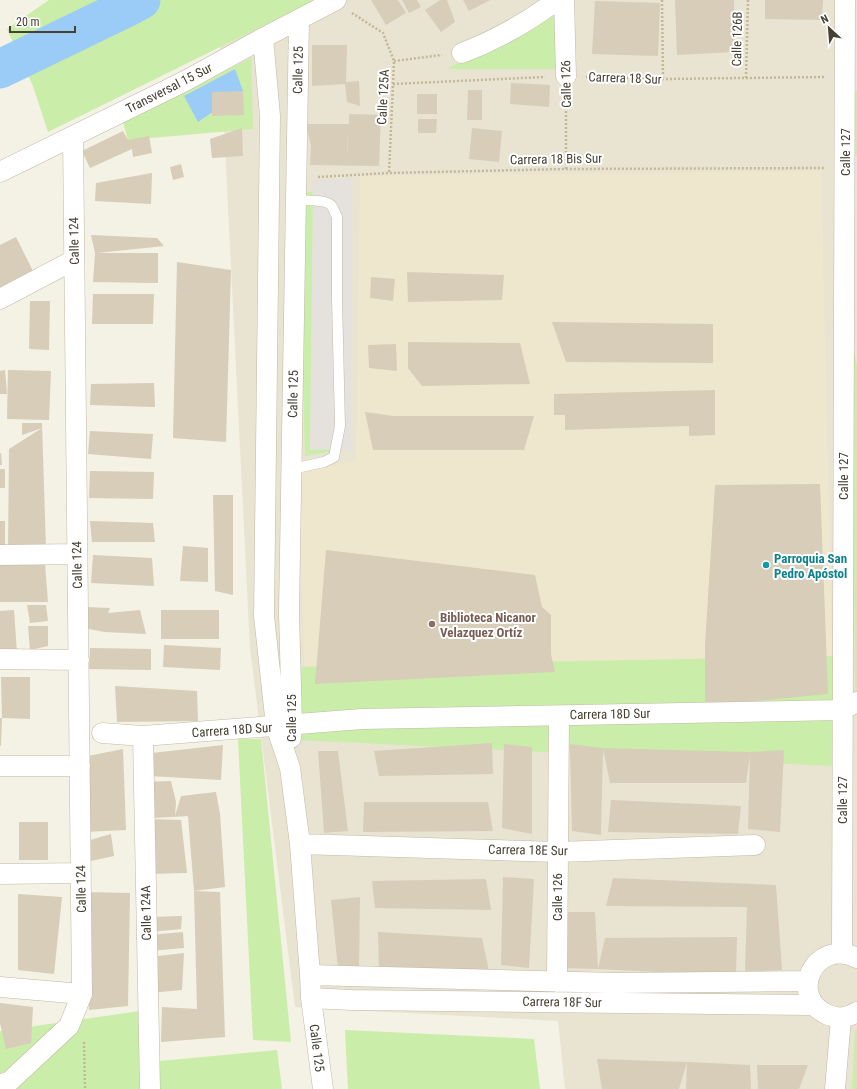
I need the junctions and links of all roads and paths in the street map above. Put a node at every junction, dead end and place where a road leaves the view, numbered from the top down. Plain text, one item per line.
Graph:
1 (335, 0) edge
2 (557, 0) edge
3 (564, 0) edge
4 (662, 0) edge
5 (748, 0) edge
6 (845, 0) edge
7 (299, 20) junction
8 (263, 38) junction
9 (462, 53) joint
10 (394, 61) junction
11 (566, 76) junction
12 (851, 77) edge
13 (746, 78) junction
14 (663, 79) junction
15 (393, 84) junction
16 (73, 136) junction
17 (566, 169) junction
18 (849, 170) edge
19 (0, 172) edge
20 (389, 173) junction
21 (296, 178) junction
22 (296, 200) junction
23 (74, 260) junction
24 (0, 299) edge
25 (850, 309) edge
26 (850, 432) edge
27 (292, 469) junction
28 (77, 554) junction
29 (0, 555) edge
30 (850, 571) edge
31 (0, 659) edge
32 (78, 660) junction
33 (850, 706) edge
34 (784, 713) dead end
35 (559, 717) junction
36 (362, 719) junction
37 (284, 725) junction
38 (102, 733) dead end
39 (143, 736) junction
40 (0, 766) edge
41 (80, 766) junction
42 (849, 839) edge
43 (300, 844) junction
44 (755, 845) dead end
45 (558, 852) junction
46 (81, 873) junction
47 (0, 874) edge
48 (849, 955) edge
49 (310, 975) junction
50 (807, 981) junction
51 (557, 982) junction
52 (0, 987) edge
53 (82, 994) junction
54 (311, 998) junction
55 (814, 1005) junction
56 (849, 1015) edge
57 (0, 1085) edge
58 (150, 1089) edge
59 (322, 1089) edge
60 (836, 1089) edge

1 - 7 street, Transversal 15 Sur
1 - 10 path, Calle 125A
2 - 9 street
3 - 11 street, Calle 126
4 - 14 path
5 - 13 path, Calle 126B
6 - 12 street, Calle 127
7 - 8 street, Transversal 15 Sur
7 - 21 street, Calle 125
8 - 16 street, Transversal 15 Sur
8 - 37 street, Calle 125
9 - 10 path
10 - 15 path, Calle 125A
11 - 14 path, Carrera 18 Sur
11 - 15 path, Carrera 18 Sur
11 - 17 path, Calle 126
12 - 13 path, Carrera 18 Sur
12 - 18 street, Calle 127
13 - 14 path, Carrera 18 Sur
15 - 20 path, Calle 125A
16 - 19 street, Transversal 15 Sur
16 - 23 street, Calle 124
17 - 18 path, Carrera 18 Bis Sur
17 - 20 path, Carrera 18 Bis Sur
18 - 25 street, Calle 127
20 - 21 path, Carrera 18 Bis Sur
21 - 22 street, Calle 125
22 - 27 street, Calle 125
22 - 27 lane
23 - 24 street
23 - 28 street, Calle 124
25 - 26 street, Calle 127
26 - 30 street, Calle 127
27 - 37 street, Calle 125
28 - 29 street
28 - 32 street, Calle 124
30 - 33 street, Calle 127
31 - 32 street
32 - 41 street, Calle 124
33 - 36 street, Carrera 18D Sur
33 - 42 street, Calle 127
34 - 35 street, Carrera 18D Sur
35 - 36 street, Carrera 18D Sur
35 - 45 street, Calle 126
36 - 37 street, Carrera 18D Sur
37 - 39 street, Carrera 18D Sur
37 - 43 street, Calle 125
38 - 39 street, Carrera 18D Sur
39 - 58 street, Calle 124A
40 - 41 street
41 - 46 street, Calle 124
42 - 48 street, Calle 127
43 - 45 street, Carrera 18E Sur
43 - 49 street, Calle 125
44 - 45 street, Carrera 18E Sur
45 - 51 street, Calle 126
46 - 47 street
46 - 53 street, Calle 124
48 - 50 street
49 - 51 street, Carrera 18F Sur
49 - 54 street, Calle 125
50 - 51 street, Carrera 18F Sur
50 - 55 street
52 - 53 street
53 - 57 street
54 - 55 street, Carrera 18F Sur
54 - 59 street, Calle 125
55 - 56 street
56 - 60 street

